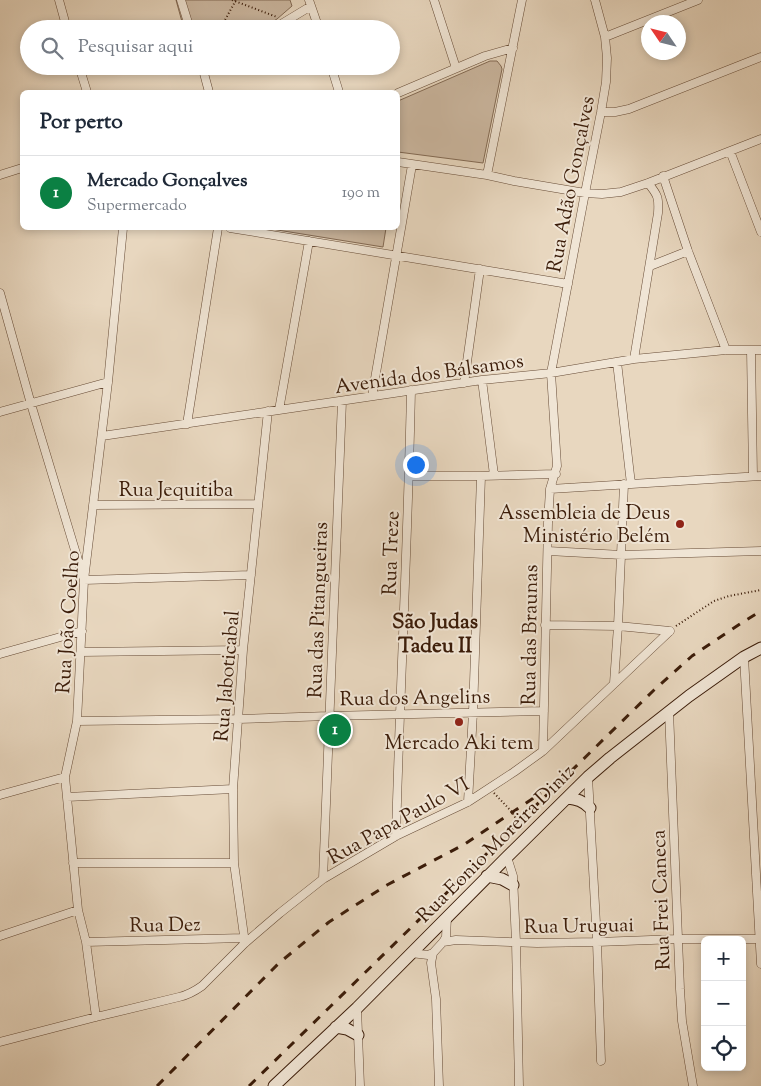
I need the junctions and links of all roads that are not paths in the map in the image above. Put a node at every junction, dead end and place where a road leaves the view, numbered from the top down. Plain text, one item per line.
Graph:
1 (59, 0) edge
2 (181, 0) edge
3 (434, 0) edge
4 (522, 0) edge
5 (595, 0) edge
6 (698, 0) edge
7 (310, 3) edge
8 (65, 20) edge
9 (187, 20) edge
10 (286, 20) edge
11 (316, 20) edge
12 (605, 37) junction
13 (513, 48) junction
14 (761, 57) edge
15 (456, 68) junction
16 (82, 75) edge
17 (204, 75) edge
18 (334, 75) edge
19 (86, 90) edge
20 (208, 90) edge
21 (338, 90) edge
22 (400, 92) edge
23 (601, 112) junction
24 (761, 139) edge
25 (730, 151) junction
26 (400, 162) edge
27 (412, 165) junction
28 (20, 169) edge
29 (0, 175) edge
30 (487, 175) junction
31 (663, 176) junction
32 (648, 183) junction
33 (584, 193) junction
34 (674, 210) junction
35 (658, 214) junction
36 (123, 230) edge
37 (218, 230) edge
38 (242, 230) edge
39 (761, 232) edge
40 (309, 241) junction
41 (688, 251) junction
42 (396, 255) junction
43 (650, 266) junction
44 (480, 269) junction
45 (568, 284) junction
46 (0, 293) edge
47 (726, 350) junction
48 (751, 350) junction
49 (761, 350) edge
50 (634, 359) junction
51 (617, 362) junction
52 (551, 373) junction
53 (482, 380) junction
54 (108, 382) junction
55 (464, 383) junction
56 (411, 390) junction
57 (372, 396) junction
58 (342, 401) junction
59 (757, 401) edge
60 (31, 404) junction
61 (279, 410) junction
62 (268, 411) junction
63 (0, 412) edge
64 (187, 424) junction
65 (102, 436) junction
66 (556, 474) junction
67 (494, 475) junction
68 (410, 476) junction
69 (481, 476) junction
70 (757, 476) edge
71 (627, 484) junction
72 (550, 488) junction
73 (258, 504) junction
74 (93, 505) junction
75 (548, 551) junction
76 (761, 551) edge
77 (622, 555) junction
78 (251, 575) junction
79 (84, 580) junction
80 (545, 626) junction
81 (618, 626) junction
82 (82, 631) junction
83 (761, 648) edge
84 (243, 650) junction
85 (81, 652) junction
86 (0, 654) edge
87 (744, 657) junction
88 (614, 683) junction
89 (544, 711) junction
90 (473, 712) junction
91 (669, 712) junction
92 (399, 715) junction
93 (329, 716) junction
94 (238, 719) junction
95 (77, 721) junction
96 (543, 751) junction
97 (65, 777) junction
98 (588, 777) junction
99 (233, 789) junction
100 (0, 794) edge
101 (67, 797) junction
102 (568, 798) junction
103 (468, 802) junction
104 (590, 808) junction
105 (396, 836) junction
106 (507, 857) junction
107 (73, 863) junction
108 (234, 863) junction
109 (488, 876) junction
110 (323, 880) junction
111 (513, 885) junction
112 (78, 910) junction
113 (447, 917) junction
114 (0, 936) edge
115 (445, 938) junction
116 (678, 939) junction
117 (760, 939) edge
118 (245, 941) junction
119 (86, 942) junction
120 (516, 942) junction
121 (597, 942) junction
122 (411, 953) junction
123 (428, 954) junction
124 (761, 964) edge
125 (356, 1008) junction
126 (96, 1017) junction
127 (336, 1027) junction
128 (358, 1035) junction
129 (0, 1042) edge
130 (601, 1061) dead end
131 (274, 1086) edge
132 (360, 1086) edge
133 (439, 1086) edge
134 (519, 1086) edge
135 (694, 1086) edge

1 - 8 street
2 - 9 street
3 - 15 street
4 - 13 street
5 - 12 street, Rua Adão Gonçalves
6 - 12 street
7 - 10 street
7 - 11 street
12 - 23 street, Rua Adão Gonçalves
13 - 15 street
13 - 30 street
14 - 23 street
15 - 22 street
16 - 19 street
17 - 20 street
18 - 21 street
23 - 33 street, Rua Adão Gonçalves
24 - 25 street
25 - 31 street
25 - 39 street
26 - 27 street
27 - 30 street
27 - 42 street
28 - 29 street
30 - 33 street
31 - 32 street
31 - 34 street
32 - 33 street
32 - 35 street
33 - 45 street, Rua Adão Gonçalves
34 - 35 street
34 - 41 street
35 - 43 street
36 - 54 street, Rua João Coelho
37 - 64 street
38 - 40 street
40 - 42 street
40 - 61 street
41 - 43 street
41 - 47 street
42 - 44 street
42 - 57 street
43 - 50 street
44 - 45 street
44 - 55 street
45 - 52 street, Rua Adão Gonçalves
46 - 60 street
47 - 48 street, Avenida dos Bálsamos
47 - 50 street, Avenida dos Bálsamos
48 - 49 street, Avenida dos Bálsamos
48 - 59 street
50 - 51 street, Avenida dos Bálsamos
51 - 52 street, Avenida dos Bálsamos
51 - 71 street
52 - 53 street, Avenida dos Bálsamos
52 - 66 street, Rua das Braunas
53 - 55 street, Avenida dos Bálsamos
53 - 67 street
54 - 60 street
54 - 65 street, Rua João Coelho
55 - 56 street, Avenida dos Bálsamos
56 - 57 street, Avenida dos Bálsamos
56 - 68 street, Rua Treze
57 - 58 street, Avenida dos Bálsamos
58 - 61 street, Avenida dos Bálsamos
58 - 93 street, Rua das Pitangueiras
59 - 70 street
60 - 63 street
60 - 79 street
61 - 62 street, Avenida dos Bálsamos
62 - 64 street, Avenida dos Bálsamos
62 - 73 street, Rua Jaboticabal
64 - 65 street, Avenida dos Bálsamos
65 - 74 street, Rua João Coelho
66 - 67 street
66 - 72 street, Rua das Braunas
67 - 69 street
68 - 69 street
68 - 92 street, Rua Treze
69 - 90 street
70 - 71 street
71 - 72 street
71 - 77 street
72 - 75 street, Rua das Braunas
73 - 74 street, Rua Jequitiba
73 - 78 street, Rua Jaboticabal
74 - 79 street, Rua João Coelho
75 - 77 street
75 - 80 street, Rua das Braunas
76 - 77 street
77 - 81 street
78 - 79 street
78 - 84 street, Rua Jaboticabal
79 - 82 street, Rua João Coelho
80 - 81 street
80 - 89 street, Rua das Braunas
81 - 88 street
81 - 88 street, Rua Papa Paulo VI
82 - 85 street, Rua João Coelho
82 - 86 street
83 - 87 main road, Rua Eonio Moreira Diniz
84 - 85 street
84 - 94 street, Rua Jaboticabal
85 - 95 street, Rua João Coelho
87 - 91 main road, Rua Eonio Moreira Diniz
87 - 117 street
88 - 96 street, Rua Papa Paulo VI
89 - 90 street, Rua dos Angelins
89 - 96 street, Rua das Braunas
90 - 92 street, Rua dos Angelins
90 - 103 street
91 - 98 main road, Rua Eonio Moreira Diniz
91 - 116 street, Rua Frei Caneca
92 - 93 street, Rua dos Angelins
92 - 105 street, Rua Treze
93 - 94 street, Rua dos Angelins
93 - 110 street, Rua das Pitangueiras
94 - 95 street, Rua dos Angelins
94 - 99 street, Rua Jaboticabal
95 - 97 street, Rua João Coelho
96 - 103 street, Rua Papa Paulo VI
97 - 100 street
97 - 101 street, Rua João Coelho
98 - 102 main road, Rua Eonio Moreira Diniz
98 - 104 street
99 - 101 street
99 - 108 street, Rua Jaboticabal
101 - 107 street, Rua João Coelho
102 - 104 main road
102 - 106 main road, Rua Eonio Moreira Diniz
103 - 105 street, Rua Papa Paulo VI
104 - 121 street
105 - 110 street, Rua Papa Paulo VI
106 - 109 main road, Rua Eonio Moreira Diniz
106 - 111 street
107 - 108 street
107 - 112 street, Rua João Coelho
108 - 118 street, Rua Jaboticabal
109 - 111 main road
109 - 113 main road, Rua Eonio Moreira Diniz
110 - 118 street, Rua Papa Paulo VI
111 - 120 street
112 - 114 street
112 - 119 street, Rua João Coelho
113 - 115 street
113 - 122 main road, Rua Eonio Moreira Diniz
115 - 120 street, Rua Uruguai
115 - 123 street
116 - 117 street, Rua Uruguai
116 - 121 street, Rua Uruguai
116 - 135 street, Rua Frei Caneca
117 - 124 street
118 - 119 street, Rua Dez
118 - 126 street, Rua Papa Paulo VI
119 - 126 street, Rua João Coelho
120 - 121 street, Rua Uruguai
120 - 134 street
121 - 130 street
122 - 123 street
122 - 125 main road, Rua Eonio Moreira Diniz
123 - 133 street
125 - 127 main road, Rua Eonio Moreira Diniz
125 - 128 street
126 - 129 street, Rua Papa Paulo VI
127 - 128 main road
127 - 131 main road, Rua Eonio Moreira Diniz
128 - 132 street

